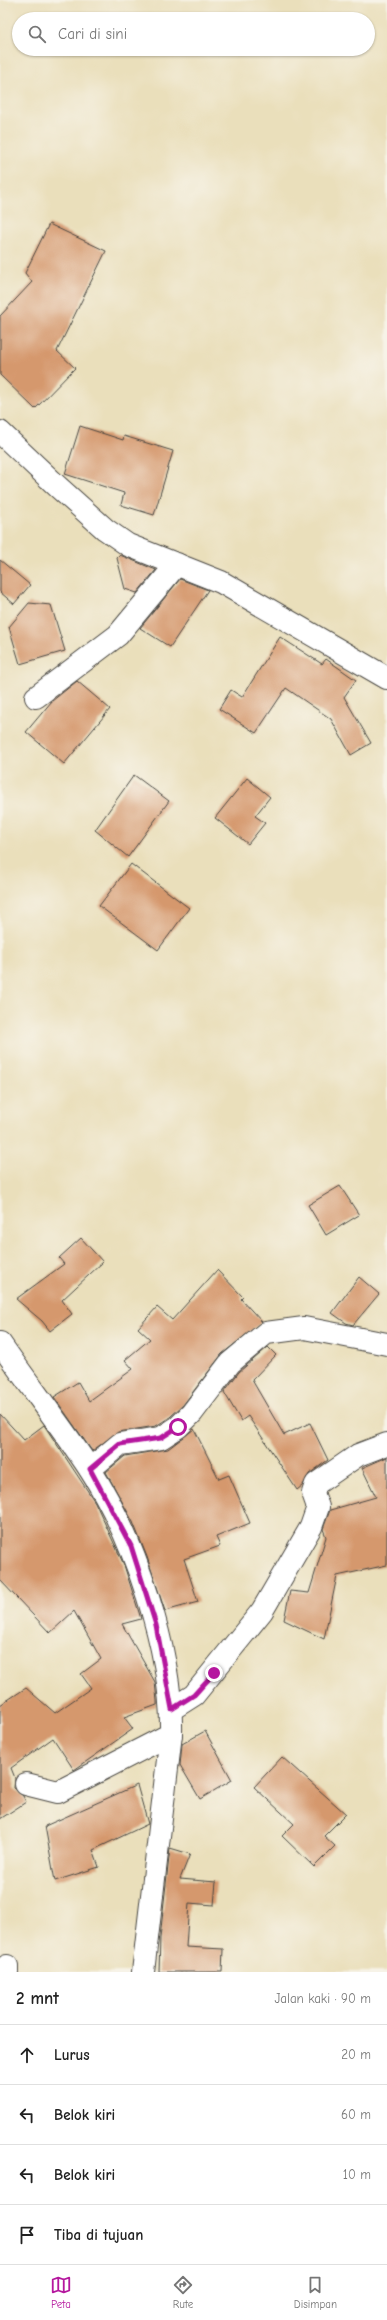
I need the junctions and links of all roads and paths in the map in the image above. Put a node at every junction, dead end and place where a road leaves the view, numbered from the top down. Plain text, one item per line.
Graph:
1 (0, 432) edge
2 (177, 564) junction
3 (387, 678) edge
4 (36, 697) dead end
5 (0, 1343) edge
6 (387, 1344) edge
7 (387, 1444) edge
8 (90, 1469) junction
9 (172, 1709) junction
10 (171, 1734) junction
11 (26, 1784) dead end
12 (143, 1972) edge

1 - 2 street
2 - 3 street
2 - 4 street
5 - 8 street
6 - 8 street
7 - 9 street
8 - 9 street
9 - 10 street
10 - 11 street
10 - 12 street

